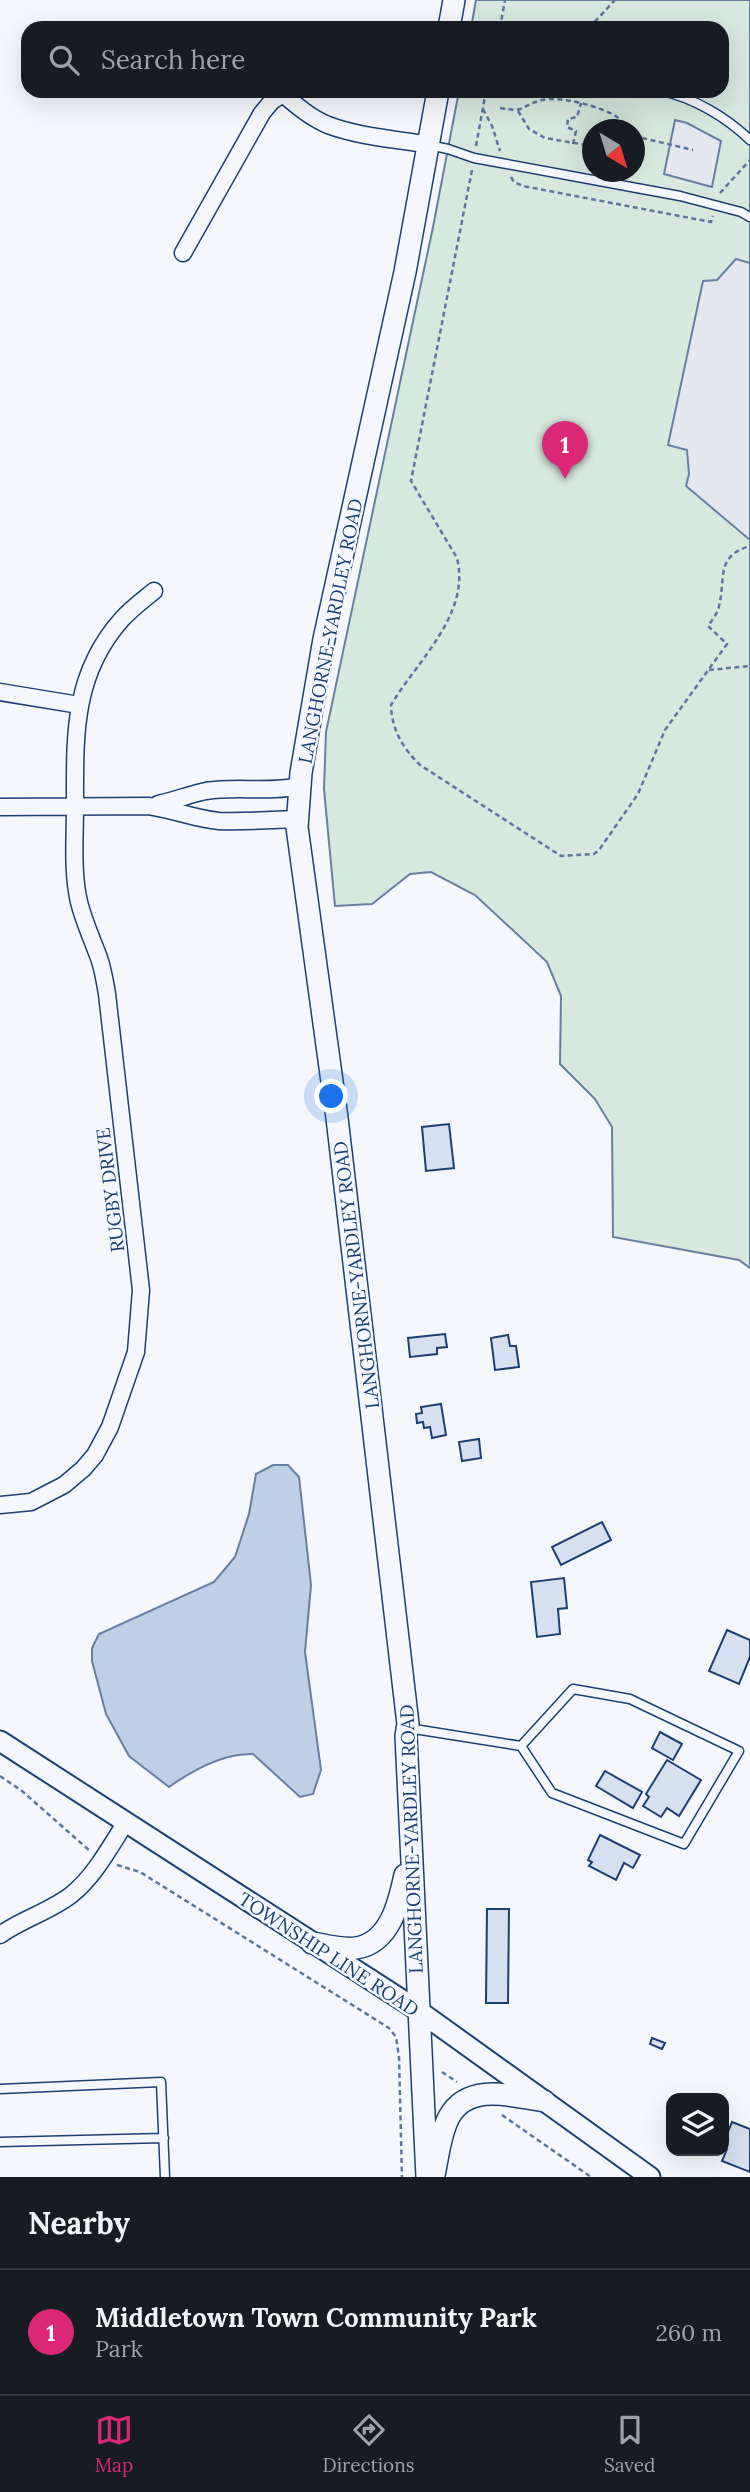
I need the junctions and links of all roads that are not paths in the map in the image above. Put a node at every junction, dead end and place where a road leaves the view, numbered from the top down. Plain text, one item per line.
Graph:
1 (454, 0) edge
2 (450, 21) edge
3 (277, 98) edge
4 (288, 98) edge
5 (437, 98) edge
6 (686, 98) edge
7 (750, 140) edge
8 (429, 145) junction
9 (746, 212) edge
10 (750, 217) edge
11 (183, 253) dead end
12 (154, 591) dead end
13 (0, 692) edge
14 (79, 705) junction
15 (300, 786) junction
16 (75, 806) junction
17 (148, 806) junction
18 (0, 807) edge
19 (298, 820) junction
20 (0, 1506) edge
21 (408, 1728) junction
22 (0, 1741) edge
23 (521, 1746) junction
24 (126, 1822) junction
25 (411, 1842) junction
26 (0, 1935) edge
27 (312, 1943) junction
28 (419, 2011) junction
29 (0, 2089) edge
30 (544, 2101) junction
31 (164, 2138) junction
32 (0, 2142) edge
33 (165, 2177) edge
34 (426, 2177) edge
35 (433, 2177) edge
36 (650, 2177) edge

1 - 2 main road
3 - 11 street
4 - 8 street
5 - 8 main road, LANGHORNE-YARDLEY ROAD
6 - 7 lane
8 - 9 lane
8 - 15 main road, LANGHORNE-YARDLEY ROAD
9 - 10 lane
12 - 14 street, RUGBY DRIVE
13 - 14 street
14 - 16 street, RUGBY DRIVE
15 - 17 street
15 - 19 main road, LANGHORNE-YARDLEY ROAD
16 - 17 street
16 - 18 street
16 - 20 street, RUGBY DRIVE
17 - 19 street
19 - 21 main road, LANGHORNE-YARDLEY ROAD
21 - 23 lane
21 - 25 main road, LANGHORNE-YARDLEY ROAD
22 - 24 street, TOWNSHIP LINE ROAD
23 - 23 lane
24 - 26 street
24 - 27 street, TOWNSHIP LINE ROAD
25 - 27 main road
25 - 28 main road, LANGHORNE-YARDLEY ROAD
27 - 28 street, TOWNSHIP LINE ROAD
28 - 30 street, TOWNSHIP LINE ROAD
28 - 34 main road, LANGHORNE-YARDLEY ROAD
29 - 31 lane
30 - 35 main road
30 - 36 street, TOWNSHIP LINE ROAD
31 - 32 lane
31 - 33 lane

